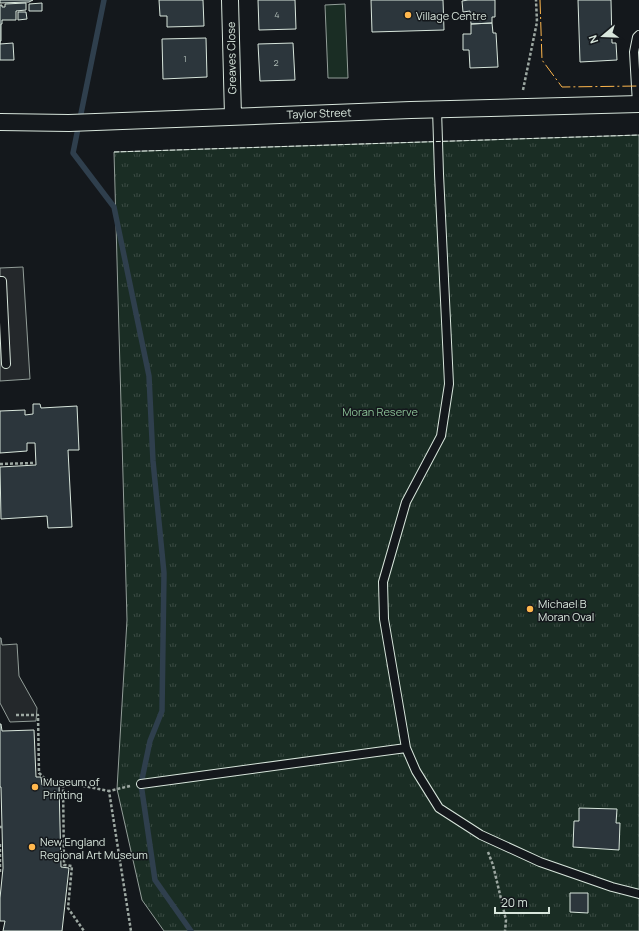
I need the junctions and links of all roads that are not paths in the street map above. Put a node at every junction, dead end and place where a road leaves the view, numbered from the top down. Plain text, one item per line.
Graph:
1 (230, 0) edge
2 (639, 35) edge
3 (638, 104) edge
4 (437, 109) junction
5 (233, 116) junction
6 (0, 122) edge
7 (0, 281) edge
8 (6, 364) dead end
9 (406, 748) junction
10 (141, 784) road end
11 (639, 894) edge

1 - 5 street, Greaves Close
2 - 3 lane
3 - 4 street, Taylor Street
4 - 5 street, Taylor Street
4 - 9 lane
5 - 6 street, Taylor Street
7 - 8 lane
9 - 10 lane
9 - 11 lane

